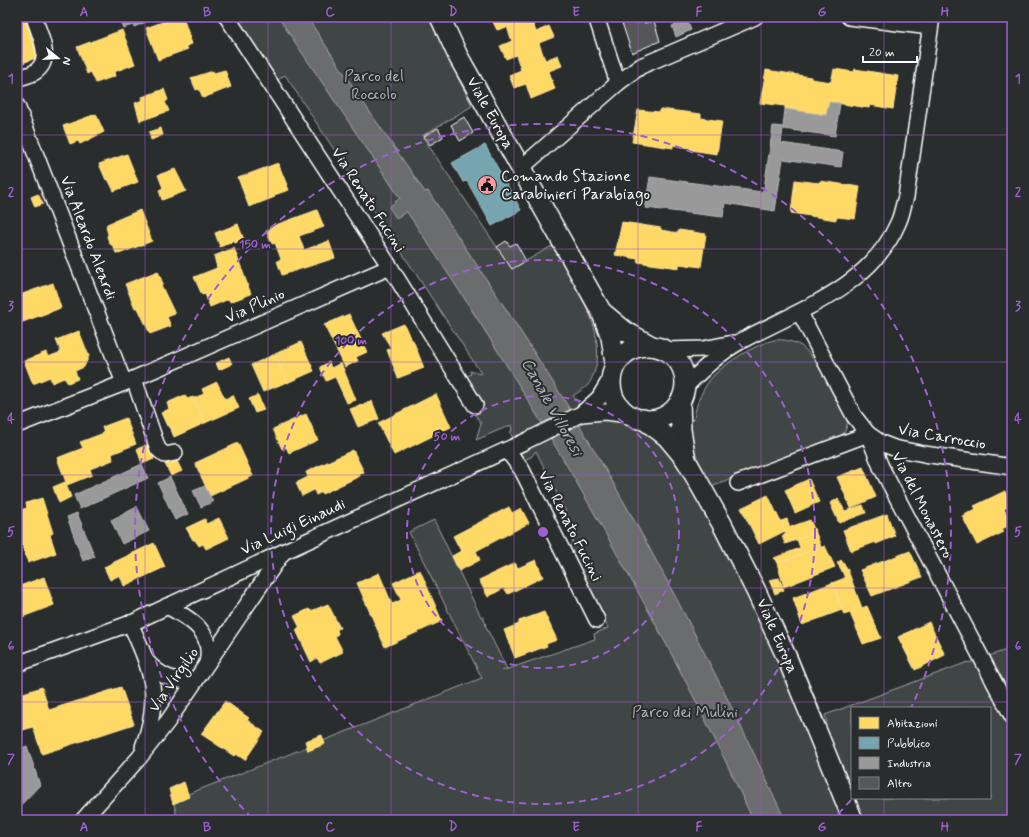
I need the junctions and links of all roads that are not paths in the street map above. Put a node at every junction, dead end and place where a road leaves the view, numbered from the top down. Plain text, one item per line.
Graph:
1 (34, 17) edge
2 (227, 17) edge
3 (440, 17) edge
4 (596, 17) edge
5 (755, 17) edge
6 (849, 17) edge
7 (931, 22) edge
8 (17, 78) edge
9 (618, 83) junction
10 (17, 106) edge
11 (521, 168) junction
12 (390, 267) junction
13 (601, 311) junction
14 (800, 312) junction
15 (740, 341) junction
16 (659, 348) junction
17 (613, 371) junction
18 (129, 381) junction
19 (682, 394) junction
20 (475, 405) dead end
21 (581, 414) junction
22 (636, 417) junction
23 (17, 425) edge
24 (868, 434) junction
25 (507, 450) junction
26 (175, 453) dead end
27 (686, 460) junction
28 (1012, 467) edge
29 (738, 483) dead end
30 (283, 552) junction
31 (167, 606) junction
32 (598, 620) dead end
33 (130, 623) junction
34 (147, 662) junction
35 (17, 664) edge
36 (208, 664) junction
37 (196, 680) junction
38 (1012, 716) edge
39 (139, 758) junction
40 (83, 820) edge
41 (853, 820) edge

1 - 8 street
2 - 12 street, Via Renato Fucini
3 - 11 street, Viale Europa
4 - 9 street
5 - 9 street
6 - 7 street
7 - 14 street
9 - 11 street
10 - 18 street, Via Aleardo Aleardi
11 - 13 street, Viale Europa
12 - 18 street, Via Plinio
12 - 20 street, Via Renato Fucini
13 - 16 street, Viale Europa
13 - 17 street, Viale Europa
14 - 15 street
14 - 24 street, Via del Monastero
15 - 16 street
15 - 19 street
16 - 17 street
16 - 19 street, Viale Europa
17 - 21 street, Via Luigi Einaudi
17 - 22 street, Viale Europa
18 - 23 street, Via Plinio
18 - 26 street
19 - 22 street
19 - 27 street, Viale Europa
21 - 22 street, Via Luigi Einaudi
21 - 25 street, Via Luigi Einaudi
22 - 27 street, Viale Europa
24 - 28 street, Via Carroccio
24 - 29 street
24 - 38 street, Via del Monastero
25 - 30 street, Via Luigi Einaudi
25 - 32 street, Via Renato Fucini
27 - 41 street, Viale Europa
30 - 31 street, Via Luigi Einaudi
30 - 36 street, Via Virgilio
31 - 33 street, Via Luigi Einaudi
31 - 36 street
33 - 34 street
33 - 35 street, Via Luigi Einaudi
34 - 37 street
34 - 39 street
36 - 37 street, Via Virgilio
37 - 39 street, Via Virgilio
39 - 40 street, Via Virgilio

